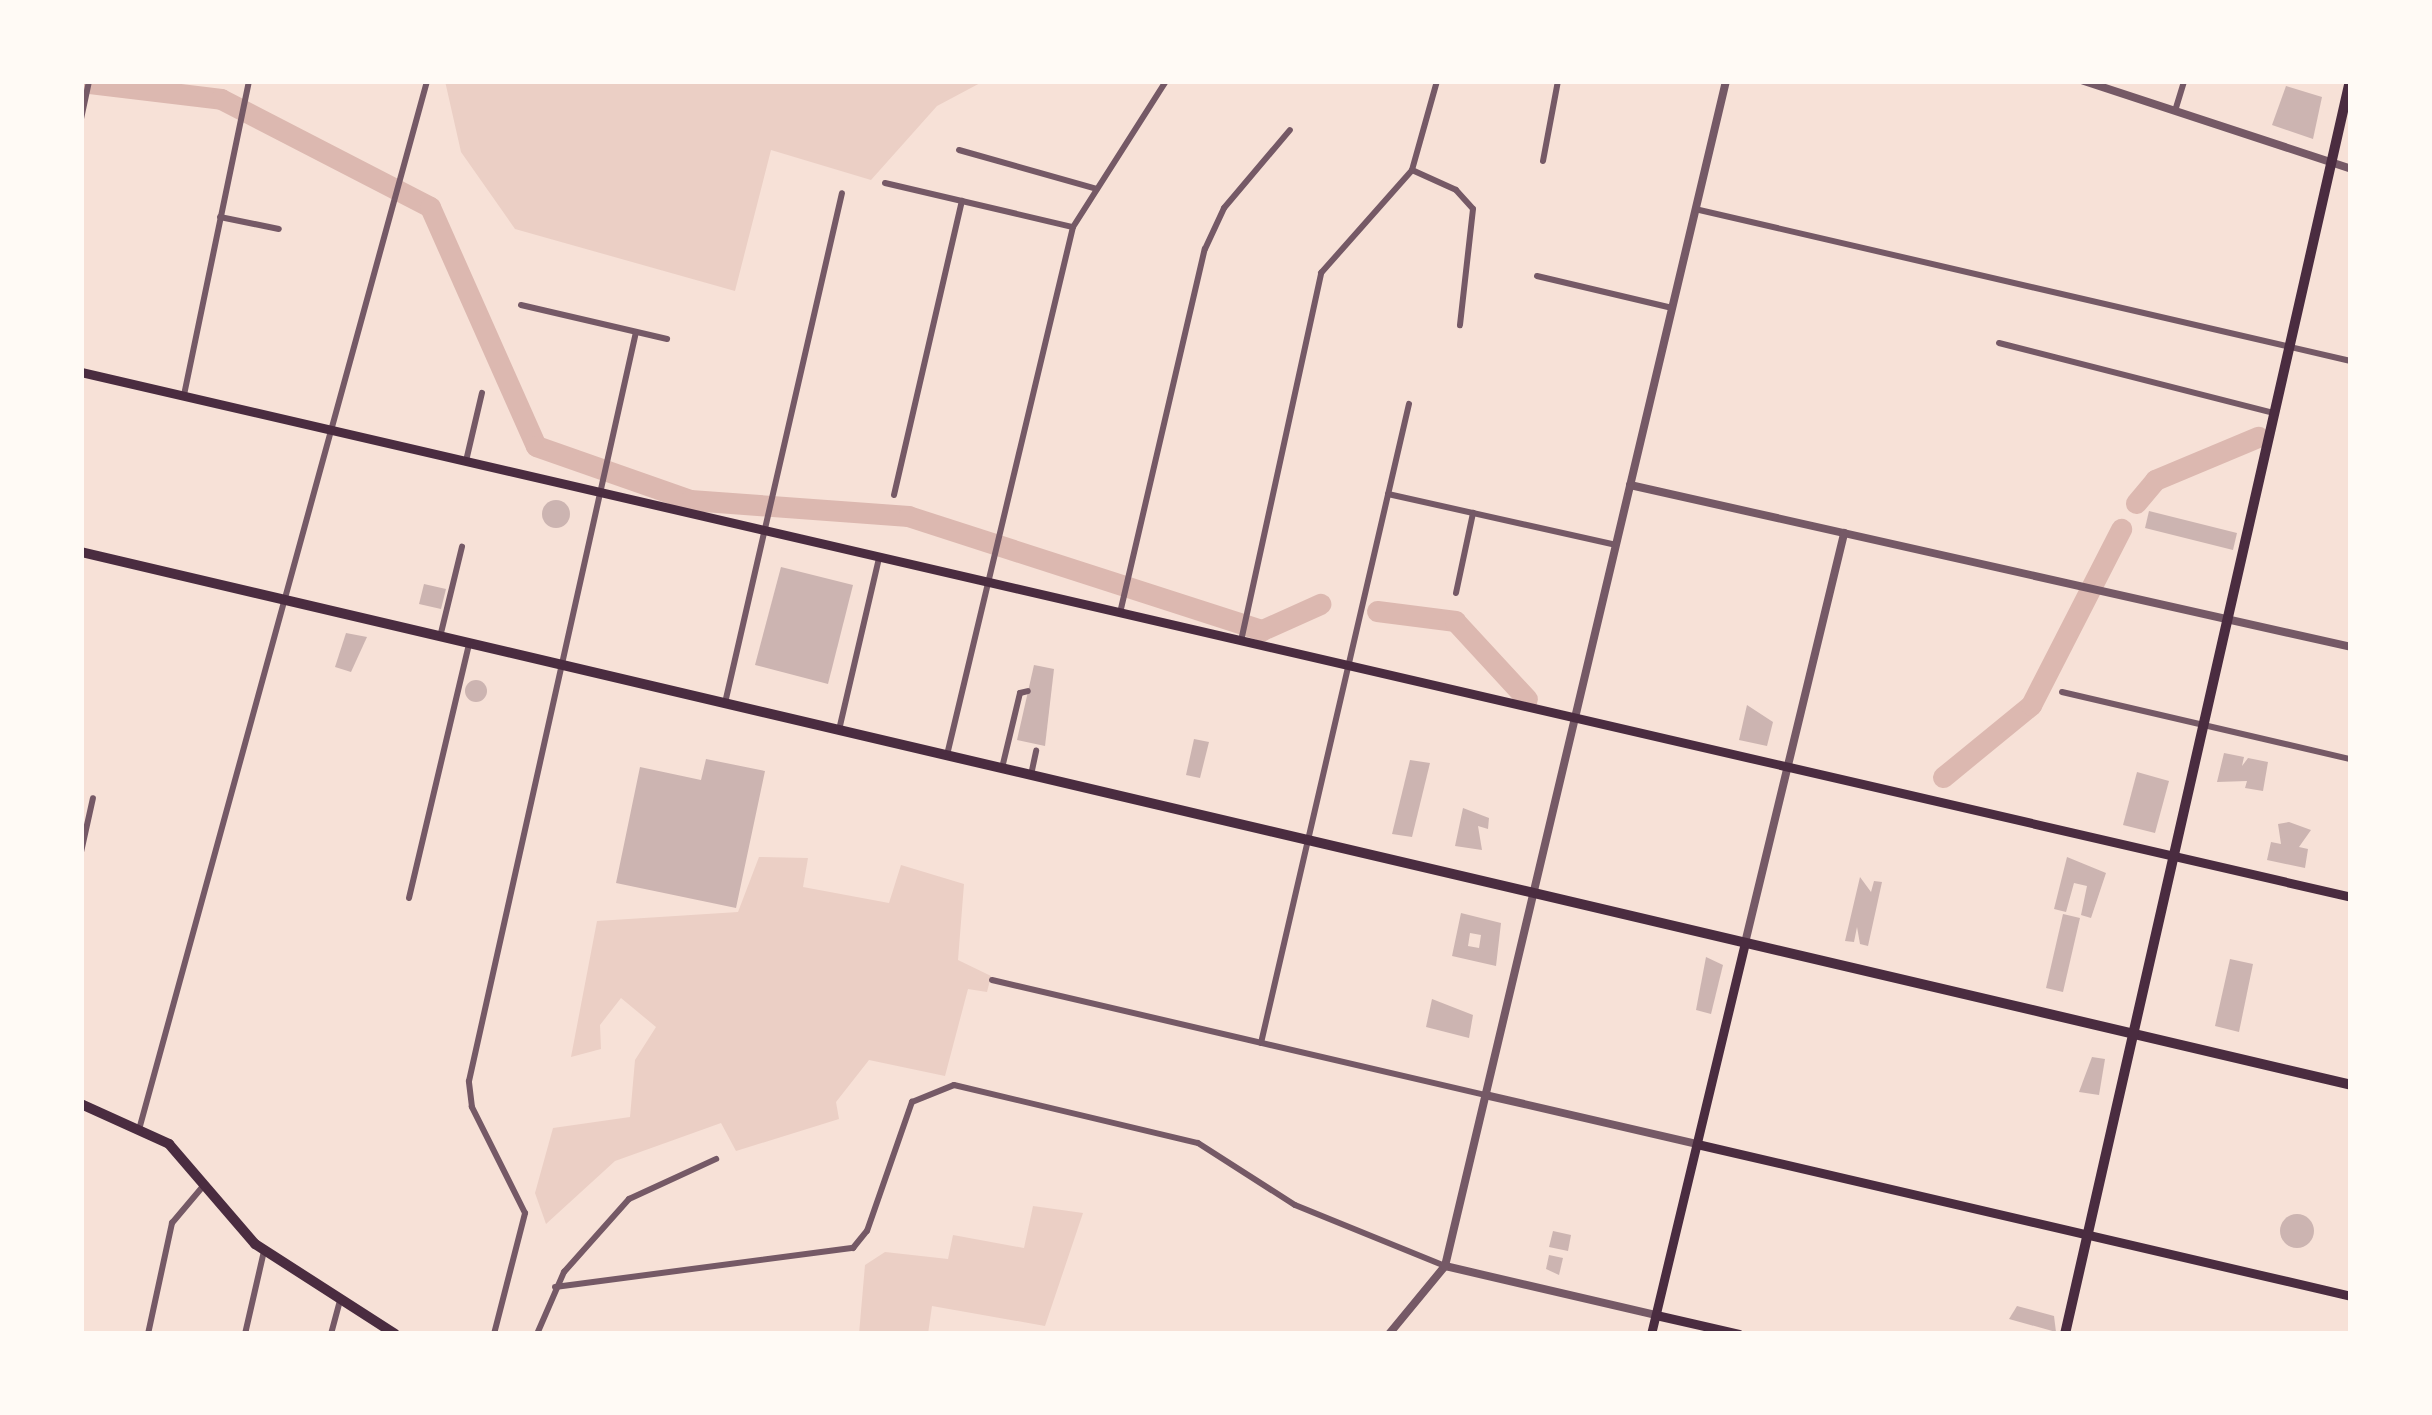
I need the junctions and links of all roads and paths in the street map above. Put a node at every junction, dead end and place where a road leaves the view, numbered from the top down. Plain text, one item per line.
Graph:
1 (89, 81) edge
2 (249, 81) edge
3 (427, 81) edge
4 (1166, 81) edge
5 (1437, 81) edge
6 (1558, 81) edge
7 (1726, 81) edge
8 (2084, 81) edge
9 (2184, 81) edge
10 (2350, 81) edge
11 (2175, 111) junction
12 (81, 119) edge
13 (1290, 130) dead end
14 (959, 150) dead end
15 (1543, 160) dead end
16 (2331, 163) junction
17 (1412, 170) junction
18 (2351, 170) edge
19 (885, 183) dead end
20 (1097, 189) junction
21 (842, 193) dead end
22 (962, 201) junction
23 (1695, 208) junction
24 (220, 218) junction
25 (1073, 227) junction
26 (279, 229) dead end
27 (1537, 276) dead end
28 (521, 305) dead end
29 (1672, 308) junction
30 (1460, 325) dead end
31 (636, 332) junction
32 (667, 339) dead end
33 (1999, 343) dead end
34 (2290, 346) junction
35 (2351, 361) edge
36 (81, 372) edge
37 (482, 393) dead end
38 (184, 396) junction
39 (1409, 404) dead end
40 (2275, 413) junction
41 (331, 430) junction
42 (466, 461) junction
43 (1630, 485) junction
44 (601, 487) junction
45 (1388, 494) junction
46 (894, 495) dead end
47 (1473, 513) junction
48 (765, 526) junction
49 (1844, 533) junction
50 (1616, 545) junction
51 (462, 548) dead end
52 (81, 552) edge
53 (880, 557) junction
54 (988, 582) junction
55 (1456, 592) dead end
56 (284, 600) junction
57 (1120, 613) junction
58 (2228, 620) junction
59 (1242, 636) junction
60 (440, 637) junction
61 (469, 643) junction
62 (2351, 647) edge
63 (561, 665) junction
64 (1349, 666) junction
65 (1028, 691) dead end
66 (2062, 692) dead end
67 (725, 703) junction
68 (1574, 718) junction
69 (2204, 725) junction
70 (839, 730) junction
71 (1036, 752) dead end
72 (947, 755) junction
73 (2351, 759) edge
74 (1787, 767) junction
75 (1002, 768) junction
76 (1031, 775) junction
77 (93, 798) dead end
78 (1308, 840) junction
79 (81, 852) edge
80 (2174, 857) junction
81 (1533, 893) junction
82 (2351, 897) edge
83 (409, 898) dead end
84 (1745, 943) junction
85 (992, 980) dead end
86 (2133, 1034) junction
87 (1261, 1043) junction
88 (2351, 1085) edge
89 (1485, 1095) junction
90 (81, 1104) edge
91 (140, 1126) junction
92 (1697, 1144) junction
93 (716, 1159) dead end
94 (205, 1184) junction
95 (2088, 1234) junction
96 (264, 1251) junction
97 (1444, 1266) junction
98 (555, 1287) junction
99 (2351, 1296) edge
100 (340, 1300) junction
101 (1656, 1315) junction
102 (148, 1334) edge
103 (245, 1334) edge
104 (331, 1334) edge
105 (395, 1334) edge
106 (494, 1334) edge
107 (537, 1334) edge
108 (1390, 1334) edge
109 (1651, 1334) edge
110 (1739, 1334) edge
111 (2066, 1334) edge

1 - 12 street
2 - 24 street
3 - 41 street
4 - 20 street
5 - 17 street
6 - 15 street
7 - 23 street
8 - 11 street
9 - 11 street
10 - 16 main road
11 - 16 street
13 - 57 street
14 - 20 street
16 - 18 street
16 - 34 main road
17 - 30 street
17 - 59 street
19 - 22 street
20 - 25 street
21 - 48 street
22 - 25 street
22 - 46 street
23 - 29 street
23 - 34 street
24 - 26 street
24 - 38 street
25 - 54 street
27 - 29 street
28 - 31 street
29 - 43 street
31 - 32 street
31 - 44 street
33 - 40 street
34 - 35 street
34 - 40 main road
36 - 38 main road
37 - 42 street
38 - 41 main road
39 - 45 street
40 - 58 main road
41 - 42 main road
41 - 56 street
42 - 44 main road
43 - 49 street
43 - 50 street
44 - 48 main road
44 - 63 street
45 - 47 street
45 - 64 street
47 - 50 street
47 - 55 street
48 - 53 main road
48 - 67 street
49 - 58 street
49 - 74 street
50 - 68 street
51 - 60 street
52 - 56 main road
53 - 54 main road
53 - 70 street
54 - 57 main road
54 - 72 street
56 - 60 main road
56 - 91 street
57 - 59 main road
58 - 62 street
58 - 69 main road
59 - 64 main road
60 - 61 main road
61 - 63 main road
61 - 83 street
63 - 67 main road
63 - 106 street
64 - 68 main road
64 - 78 street
65 - 75 street
66 - 69 street
67 - 70 main road
68 - 74 main road
68 - 81 street
69 - 73 street
69 - 80 main road
70 - 72 main road
71 - 76 street
72 - 75 main road
74 - 80 main road
74 - 84 street
75 - 76 main road
76 - 78 main road
77 - 79 street
78 - 81 main road
78 - 87 street
80 - 82 main road
80 - 86 main road
81 - 84 main road
81 - 89 street
84 - 86 main road
84 - 92 main road
85 - 87 street
86 - 88 main road
86 - 95 main road
87 - 89 street
89 - 92 street
89 - 97 street
90 - 91 main road
91 - 94 main road
92 - 95 main road
92 - 101 main road
93 - 98 street
94 - 96 main road
94 - 102 street
95 - 99 main road
95 - 111 main road
96 - 100 main road
96 - 103 street
97 - 98 street
97 - 101 street
97 - 108 street
98 - 107 street
100 - 104 street
100 - 105 main road
101 - 109 main road
101 - 110 main road

